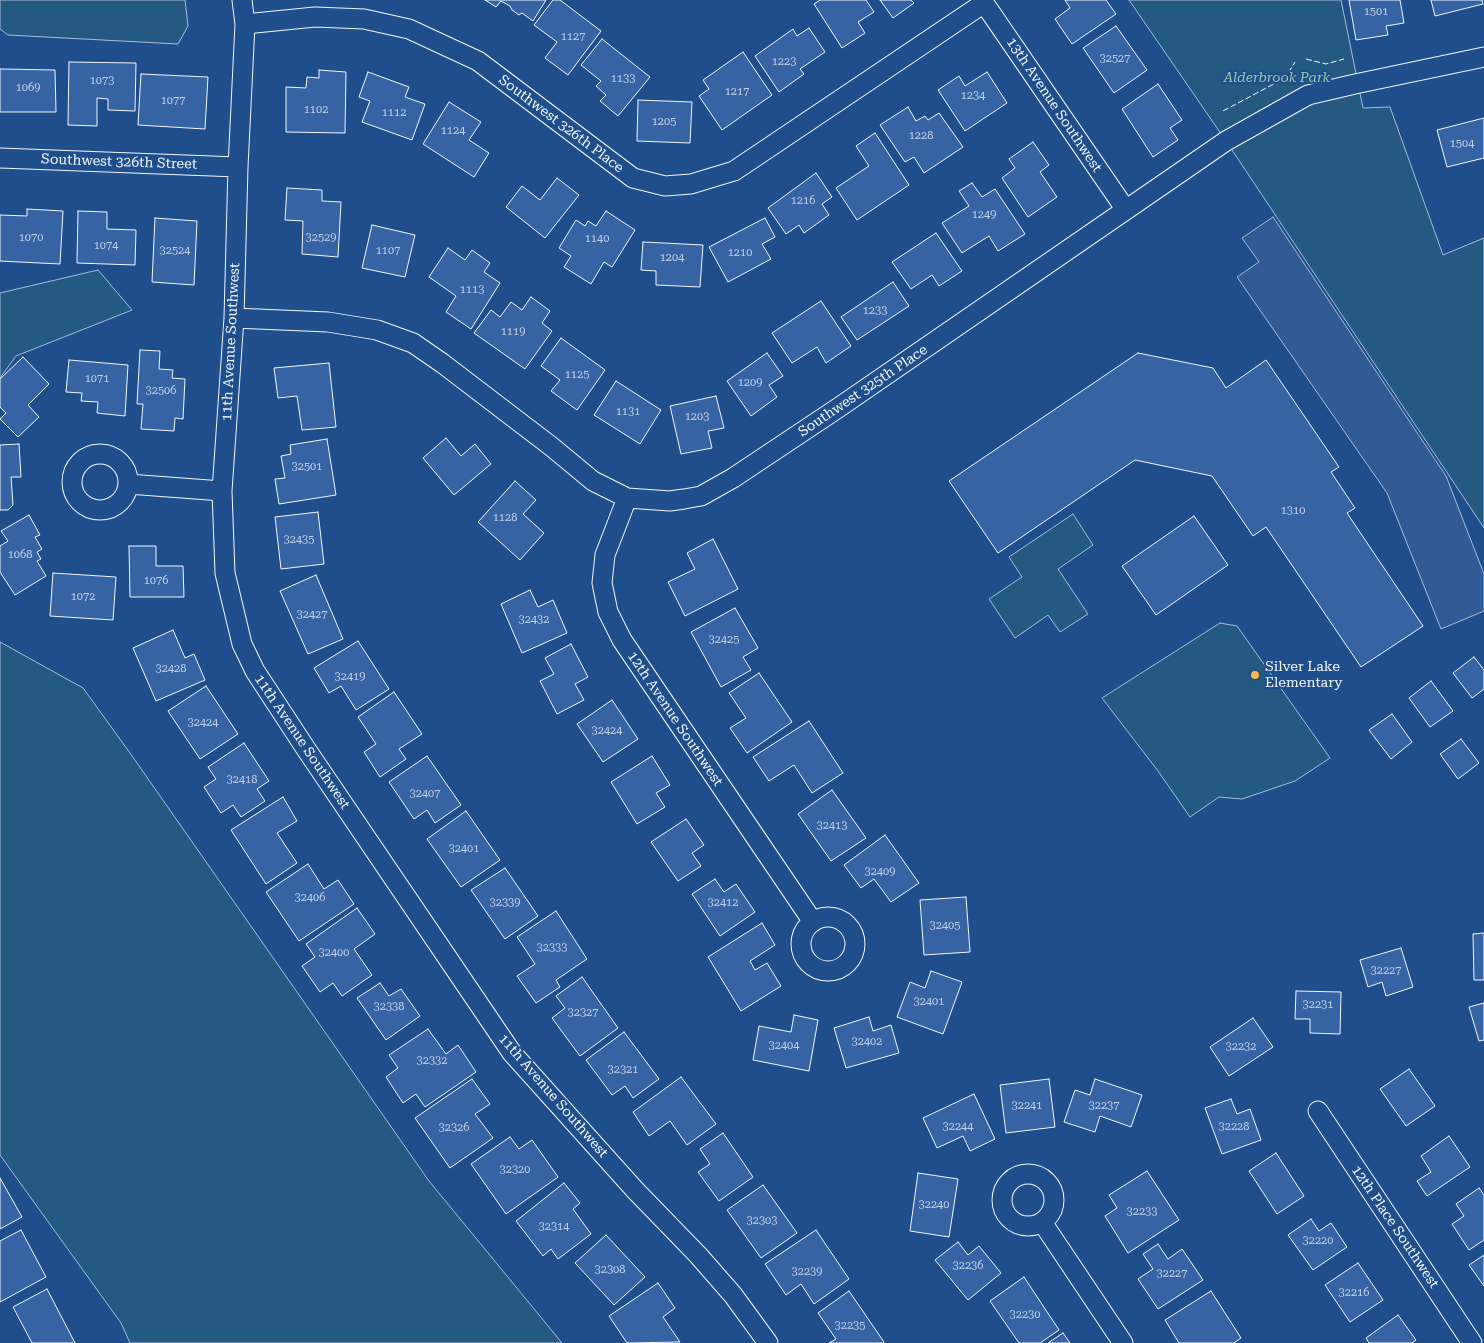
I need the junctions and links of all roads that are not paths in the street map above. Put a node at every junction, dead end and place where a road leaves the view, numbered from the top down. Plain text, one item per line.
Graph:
1 (242, 0) edge
2 (983, 2) edge
3 (245, 24) junction
4 (1484, 57) edge
5 (0, 158) edge
6 (238, 167) junction
7 (1126, 210) junction
8 (234, 318) junction
9 (128, 484) dead end
10 (222, 491) junction
11 (627, 498) junction
12 (813, 922) dead end
13 (1318, 1111) dead end
14 (1042, 1222) dead end
15 (768, 1343) edge
16 (1123, 1343) edge
17 (1472, 1343) edge

1 - 3 street, 11th Avenue Southwest
2 - 3 street, Southwest 326th Place
2 - 7 street, 13th Avenue Southwest
3 - 6 street, 11th Avenue Southwest
4 - 7 street, Southwest 325th Place
5 - 6 street, Southwest 326th Street
6 - 8 street, 11th Avenue Southwest
7 - 11 street, Southwest 325th Place
8 - 10 street, 11th Avenue Southwest
8 - 11 street, Southwest 325th Place
9 - 10 street
10 - 15 street, 11th Avenue Southwest
11 - 12 street, 12th Avenue Southwest
13 - 17 street, 12th Place Southwest
14 - 16 street

